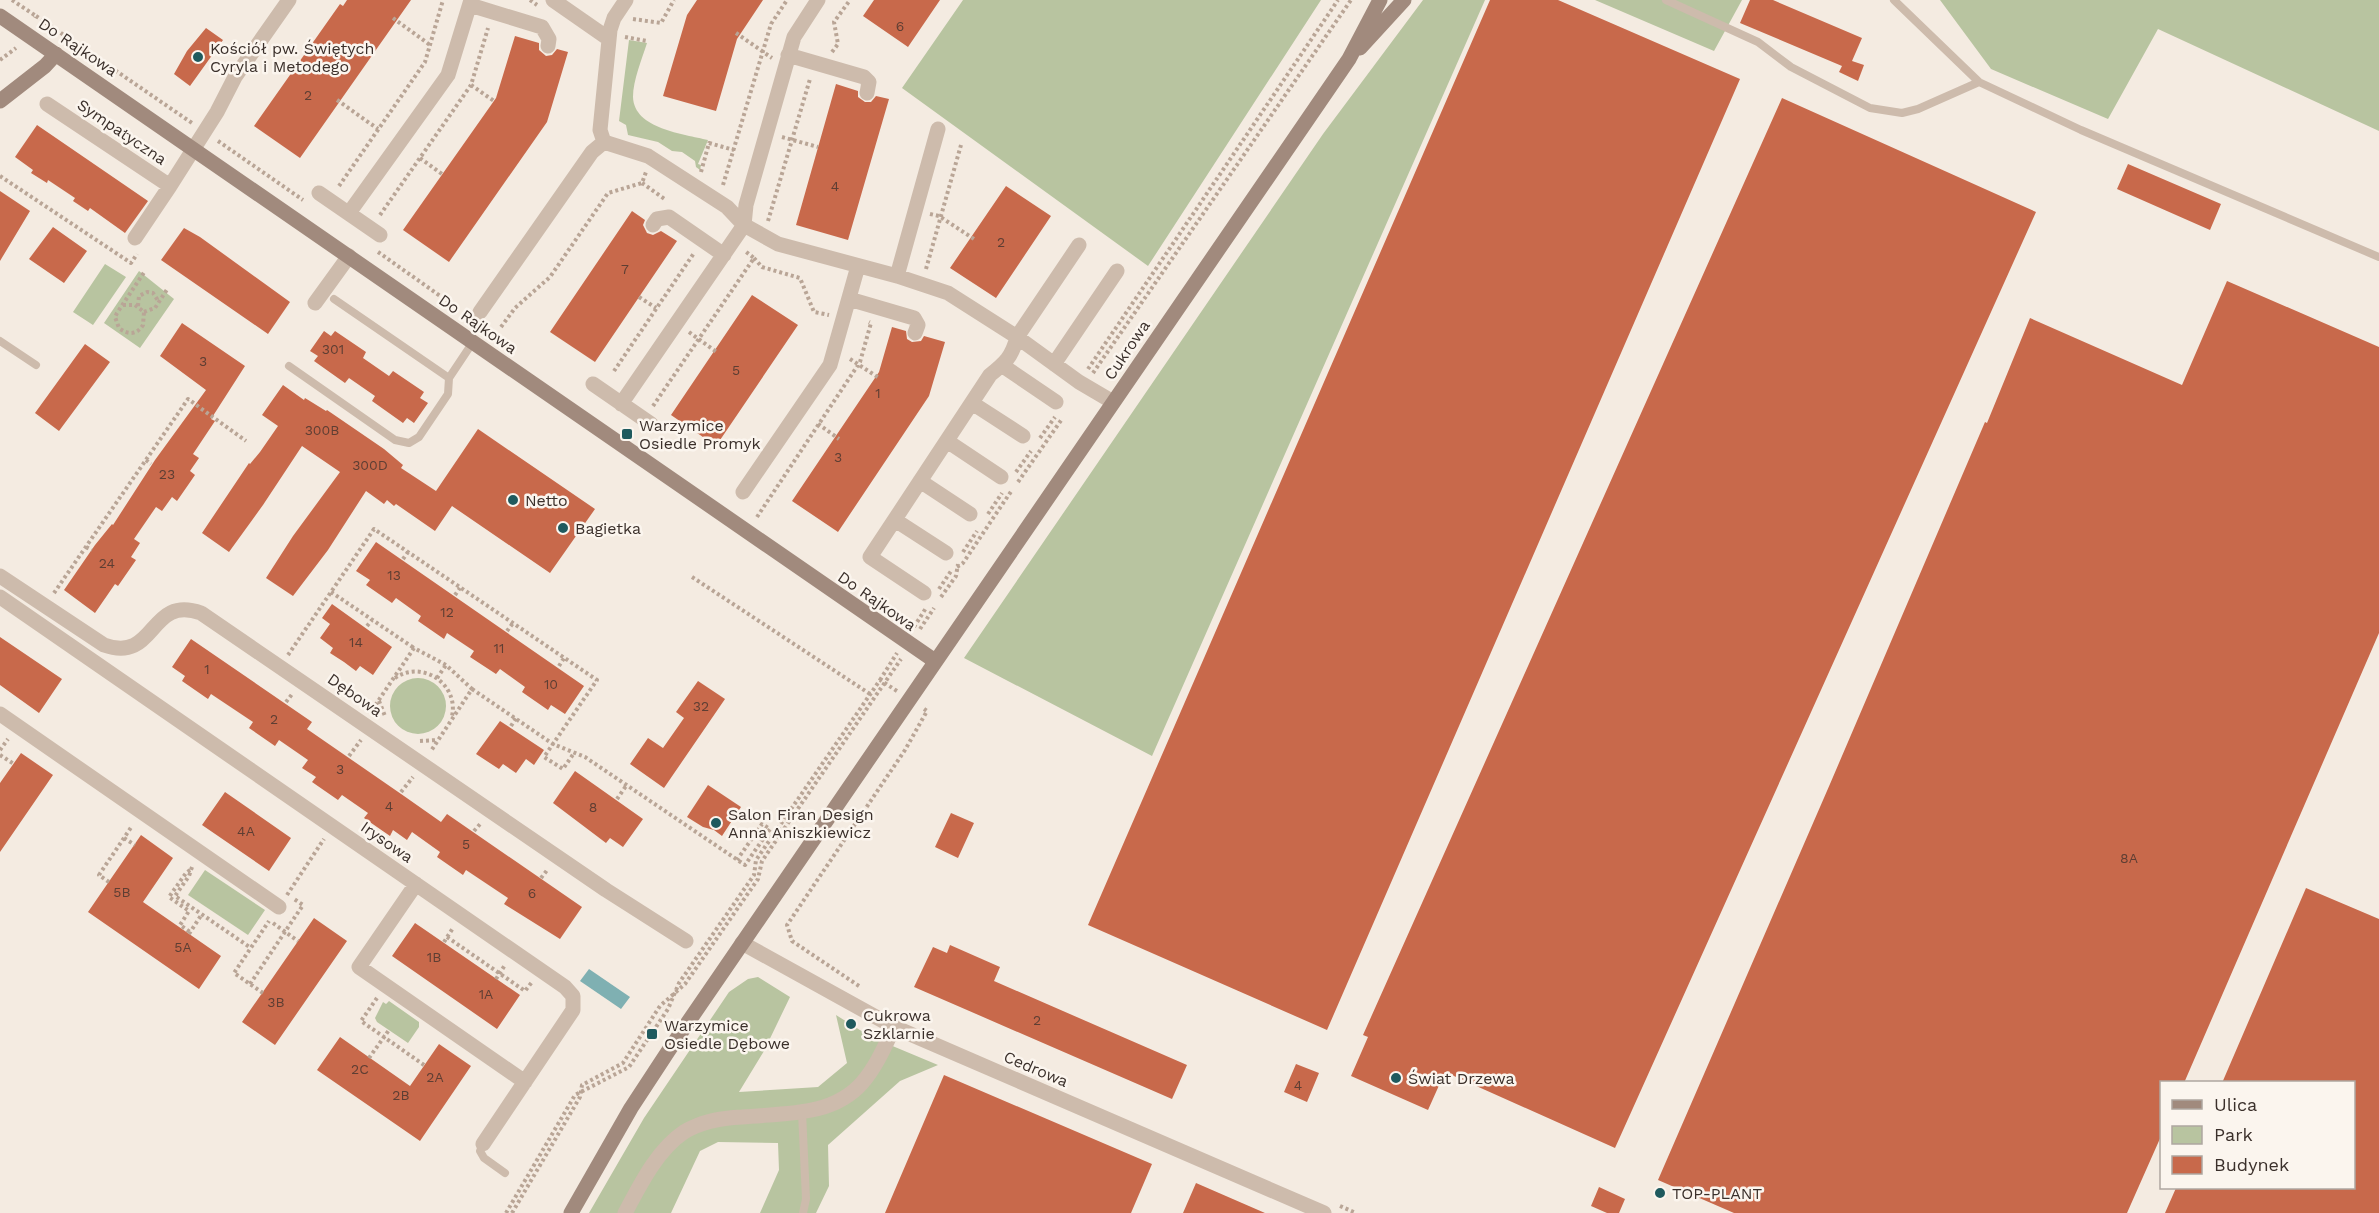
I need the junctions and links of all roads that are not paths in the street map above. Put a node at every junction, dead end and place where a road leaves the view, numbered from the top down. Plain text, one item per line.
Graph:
1 (289, 0) edge
2 (552, 0) edge
3 (626, 0) edge
4 (818, 0) edge
5 (1380, 0) edge
6 (1404, 0) edge
7 (1666, 0) edge
8 (1894, 0) edge
9 (470, 3) edge
10 (0, 16) edge
11 (609, 39) junction
12 (548, 46) dead end
13 (56, 54) junction
14 (1349, 59) junction
15 (786, 62) junction
16 (1979, 82) junction
17 (867, 93) dead end
18 (0, 102) edge
19 (47, 104) dead end
20 (938, 129) dead end
21 (604, 142) junction
22 (194, 150) junction
23 (170, 186) junction
24 (320, 193) dead end
25 (349, 213) junction
26 (653, 225) dead end
27 (744, 225) junction
28 (380, 235) dead end
29 (139, 242) road end
30 (1079, 245) dead end
31 (349, 256) junction
32 (2379, 257) edge
33 (721, 260) junction
34 (858, 266) junction
35 (1117, 271) dead end
36 (898, 272) junction
37 (334, 299) dead end
38 (849, 299) junction
39 (315, 303) dead end
40 (480, 312) dead end
41 (915, 333) dead end
42 (1017, 338) junction
43 (0, 341) edge
44 (473, 342) junction
45 (1054, 364) junction
46 (36, 365) dead end
47 (289, 366) dead end
48 (1003, 366) junction
49 (449, 378) junction
50 (593, 384) dead end
51 (1113, 402) junction
52 (972, 403) junction
53 (621, 404) junction
54 (1061, 408) road end
55 (651, 424) dead end
56 (1023, 436) dead end
57 (947, 441) junction
58 (1007, 480) road end
59 (920, 482) junction
60 (744, 492) dead end
61 (975, 519) road end
62 (895, 520) junction
63 (946, 553) dead end
64 (0, 576) edge
65 (931, 594) road end
66 (0, 597) edge
67 (934, 662) junction
68 (0, 714) edge
69 (416, 884) junction
70 (283, 910) road end
71 (686, 941) dead end
72 (742, 943) junction
73 (894, 1027) junction
74 (525, 1082) junction
75 (802, 1112) junction
76 (483, 1144) joint
77 (506, 1173) dead end
78 (571, 1213) edge
79 (625, 1213) edge
80 (803, 1213) edge
81 (1324, 1213) edge

1 - 22 street, Sympatyczna
2 - 11 street
3 - 11 street
4 - 15 street
5 - 14 street, Cukrowa
6 - 14 street, Cukrowa
7 - 16 lane
8 - 16 lane
9 - 12 street
9 - 25 street
10 - 13 street, Do Rajkowa
11 - 21 street
13 - 18 street
13 - 22 street, Do Rajkowa
14 - 51 street, Cukrowa
15 - 17 street
15 - 27 street
16 - 32 lane
19 - 23 street, Sympatyczna
20 - 36 street
21 - 27 street
21 - 40 street
22 - 23 street, Sympatyczna
22 - 31 street, Do Rajkowa
23 - 29 street
24 - 25 street
25 - 28 street
26 - 33 street
27 - 33 street
27 - 34 street
30 - 42 street
31 - 39 street
31 - 44 street, Do Rajkowa
33 - 53 street
34 - 36 street
34 - 38 street
35 - 45 street
36 - 42 street
37 - 49 lane
38 - 41 street
38 - 60 street
42 - 45 street
42 - 48 street
43 - 46 lane
44 - 49 lane
44 - 67 street, Do Rajkowa
45 - 51 street
47 - 49 lane
48 - 52 street
48 - 54 street
50 - 53 street
51 - 67 street, Cukrowa
52 - 56 street
52 - 57 street
53 - 55 street
57 - 58 street
57 - 59 street
59 - 61 street
59 - 62 street
62 - 63 street
62 - 65 street
64 - 71 street, Dębowa
66 - 69 street, Irysowa
67 - 72 street, Cukrowa
68 - 70 street
69 - 74 street, Irysowa
69 - 74 street
72 - 73 street, Cedrowa
72 - 78 street, Cukrowa
73 - 75 street
73 - 81 street, Cedrowa
74 - 76 street, Irysowa
75 - 79 street
75 - 80 lane
76 - 77 lane, Irysowa

